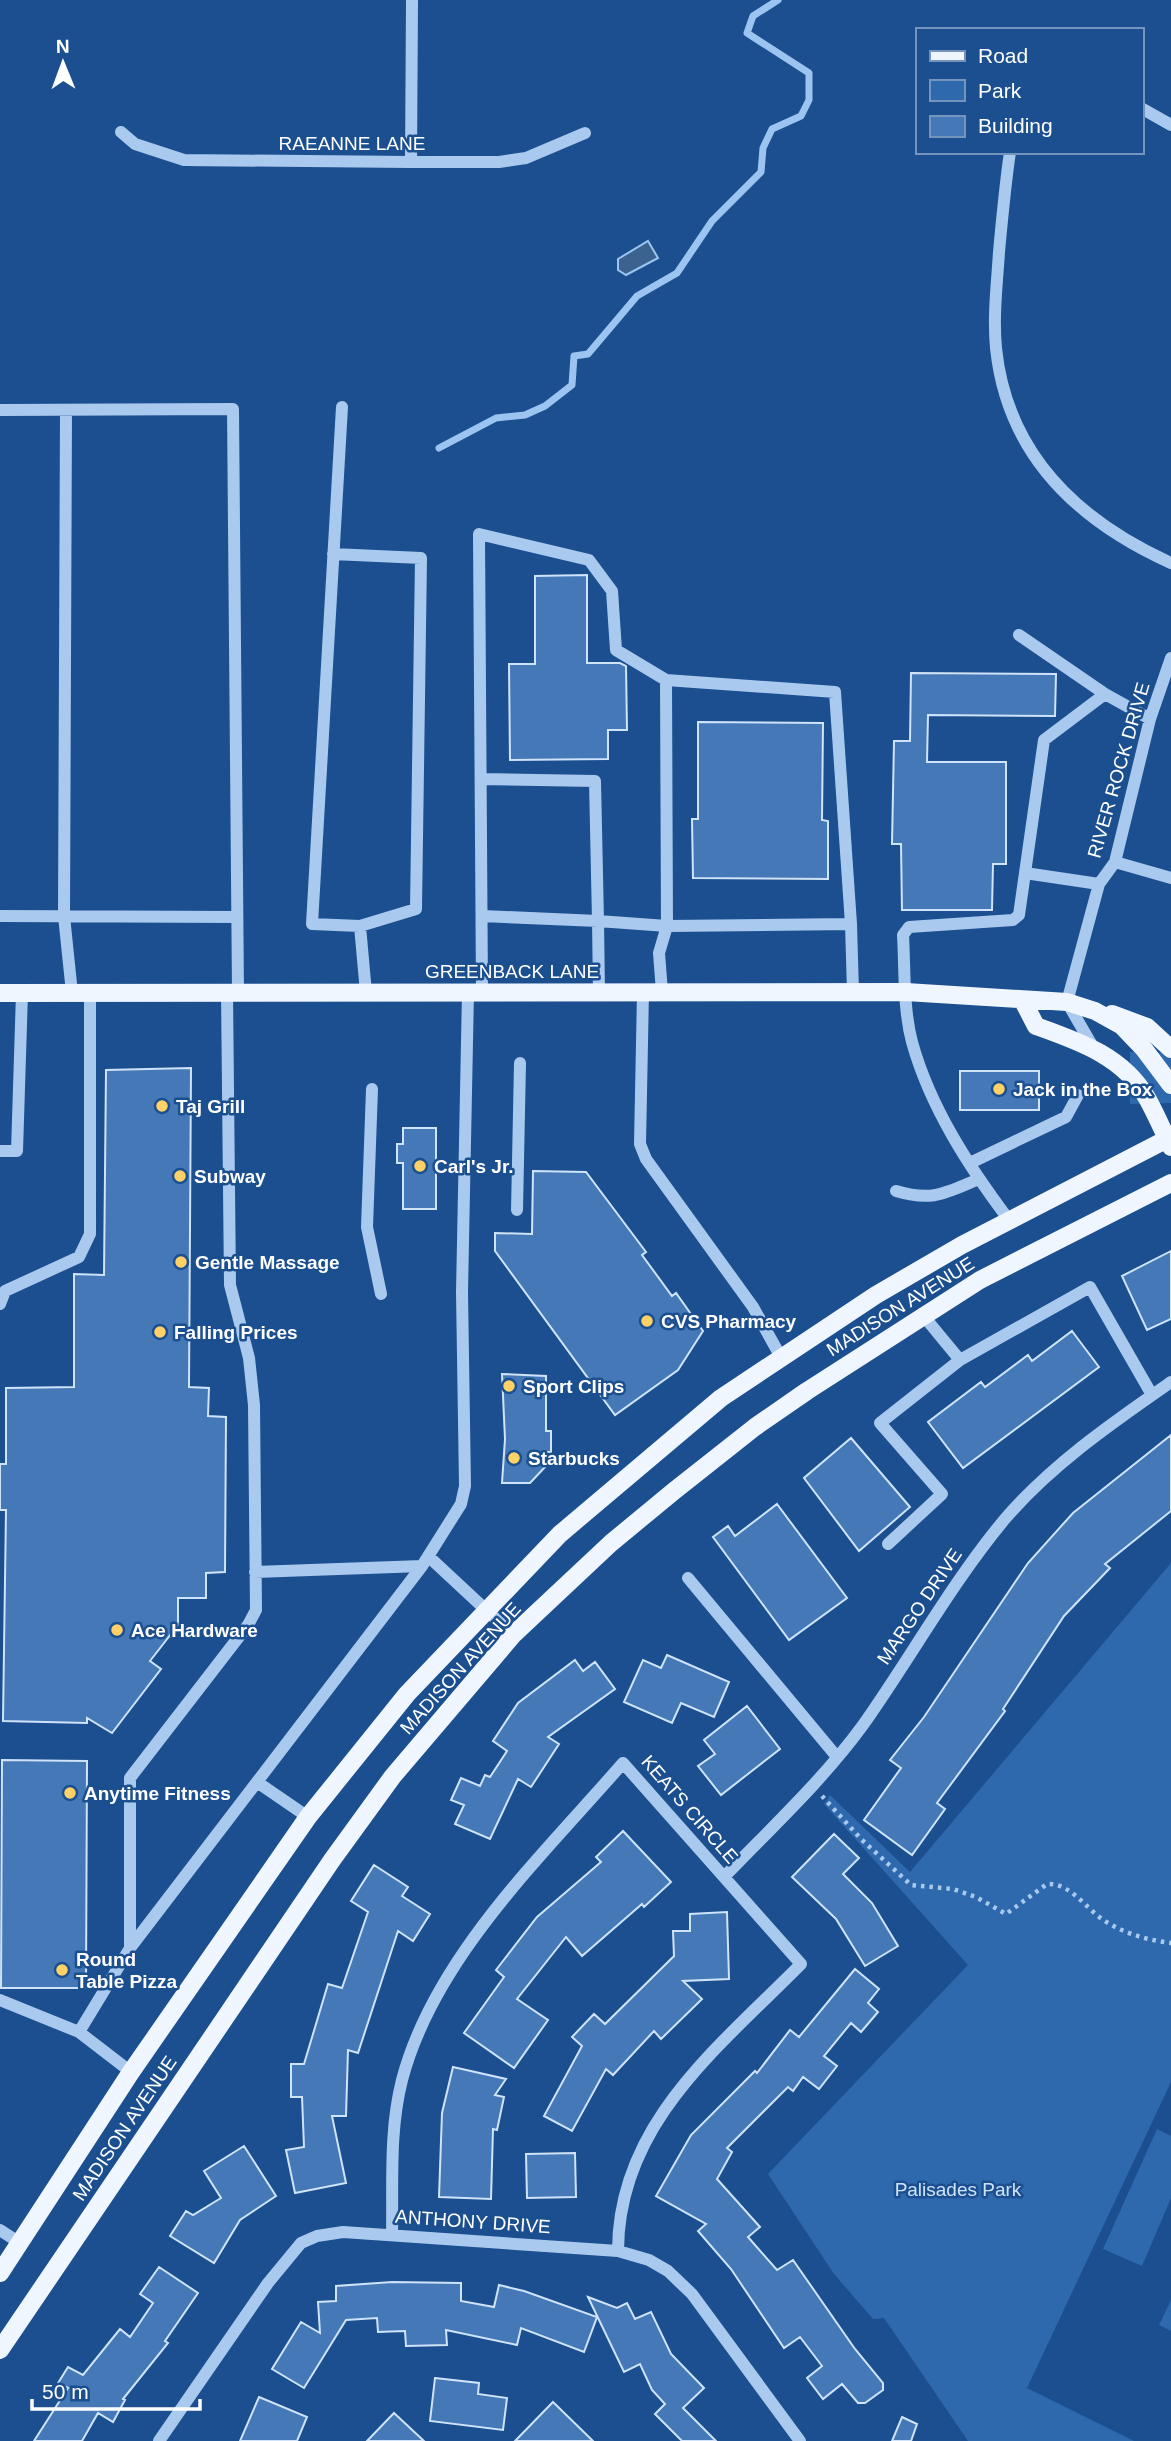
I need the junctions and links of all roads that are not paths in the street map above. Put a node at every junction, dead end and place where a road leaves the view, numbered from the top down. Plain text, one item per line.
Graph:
1 (412, 0) edge
2 (1143, 109) edge
3 (1171, 125) edge
4 (121, 132) dead end
5 (584, 133) dead end
6 (1010, 154) edge
7 (411, 162) junction
8 (342, 407) dead end
9 (0, 410) edge
10 (65, 410) junction
11 (333, 554) junction
12 (1171, 563) edge
13 (1019, 635) dead end
14 (1171, 658) edge
15 (666, 680) junction
16 (1105, 694) junction
17 (1150, 719) junction
18 (482, 779) junction
19 (1115, 862) junction
20 (1025, 873) junction
21 (1171, 878) edge
22 (1099, 884) junction
23 (0, 916) edge
24 (64, 916) junction
25 (482, 916) junction
26 (237, 917) junction
27 (598, 921) junction
28 (851, 924) junction
29 (360, 926) junction
30 (667, 926) junction
31 (90, 992) junction
32 (232, 992) junction
33 (366, 992) junction
34 (475, 992) junction
35 (599, 992) junction
36 (642, 992) junction
37 (662, 992) junction
38 (853, 992) junction
39 (906, 992) junction
40 (0, 993) edge
41 (22, 993) junction
42 (72, 993) junction
43 (1023, 1001) junction
44 (1067, 1002) junction
45 (1095, 1011) junction
46 (1093, 1046) junction
47 (1171, 1049) edge
48 (520, 1063) dead end
49 (1171, 1085) edge
50 (372, 1089) dead end
51 (1077, 1095) dead end
52 (1170, 1141) edge
53 (0, 1151) edge
54 (970, 1163) junction
55 (979, 1179) junction
56 (1171, 1182) edge
57 (896, 1191) dead end
58 (517, 1210) dead end
59 (1009, 1220) junction
60 (381, 1294) dead end
61 (0, 1304) edge
62 (922, 1314) junction
63 (782, 1359) junction
64 (960, 1360) junction
65 (1171, 1382) edge
66 (1152, 1395) junction
67 (888, 1544) dead end
68 (425, 1561) junction
69 (255, 1572) junction
70 (688, 1578) dead end
71 (487, 1608) junction
72 (513, 1635) junction
73 (837, 1757) junction
74 (257, 1782) junction
75 (308, 1817) junction
76 (724, 1877) junction
77 (130, 1948) junction
78 (0, 2000) edge
79 (79, 2032) junction
80 (131, 2072) junction
81 (0, 2230) edge
82 (392, 2235) junction
83 (20, 2243) junction
84 (618, 2251) junction
85 (0, 2273) edge
86 (0, 2350) edge
87 (159, 2441) edge
88 (800, 2441) edge

1 - 7 street
2 - 3 street
4 - 7 street, RAEANNE LANE
5 - 7 street, RAEANNE LANE
6 - 12 street
8 - 11 street
9 - 10 street
10 - 24 street
10 - 26 street
11 - 29 street
11 - 29 street
13 - 16 street
14 - 17 street, RIVER ROCK DRIVE
15 - 18 street
15 - 28 street
15 - 30 street
16 - 17 street
16 - 20 street
17 - 19 street, RIVER ROCK DRIVE
18 - 25 street
18 - 27 street
19 - 21 street
19 - 22 street, RIVER ROCK DRIVE
20 - 22 street
20 - 39 street
22 - 44 street, RIVER ROCK DRIVE
23 - 24 street
24 - 26 street
24 - 42 street
25 - 27 street
25 - 34 street
26 - 32 street
27 - 30 street
27 - 35 street
28 - 30 street
28 - 38 street
29 - 33 street
30 - 37 street
31 - 32 main road, GREENBACK LANE
31 - 42 main road, GREENBACK LANE
31 - 61 street
32 - 33 main road, GREENBACK LANE
32 - 69 street
33 - 34 main road, GREENBACK LANE
34 - 35 main road, GREENBACK LANE
34 - 68 street
35 - 36 main road, GREENBACK LANE
36 - 37 main road, GREENBACK LANE
36 - 63 street
37 - 38 main road, GREENBACK LANE
38 - 39 main road, GREENBACK LANE
39 - 43 main road, GREENBACK LANE
39 - 54 street
40 - 41 main road, GREENBACK LANE
41 - 42 main road, GREENBACK LANE
41 - 53 street
43 - 44 main road, GREENBACK LANE
43 - 46 main road
44 - 45 main road, GREENBACK LANE
44 - 46 street
45 - 47 main road
45 - 49 main road, GREENBACK LANE
46 - 52 main road
48 - 58 street
50 - 60 street
51 - 54 street
52 - 59 main road, MADISON AVENUE
54 - 55 street
55 - 57 street
55 - 59 street
56 - 62 main road, MADISON AVENUE
59 - 63 main road, MADISON AVENUE
62 - 64 street
62 - 72 main road, MADISON AVENUE
63 - 71 main road, MADISON AVENUE
64 - 66 street
64 - 67 street
65 - 66 street, MARGO DRIVE
66 - 73 street, MARGO DRIVE
68 - 69 street
68 - 71 street
68 - 74 street
69 - 77 street
70 - 73 street
71 - 72 street
71 - 75 main road, MADISON AVENUE
72 - 86 main road, MADISON AVENUE
73 - 76 street, MARGO DRIVE
74 - 75 street
74 - 77 street
75 - 80 main road, MADISON AVENUE
76 - 82 street, KEATS CIRCLE
76 - 84 street, KEATS CIRCLE
77 - 79 street
78 - 79 street
79 - 80 street
80 - 83 main road, MADISON AVENUE
81 - 83 street
82 - 84 street, ANTHONY DRIVE
82 - 87 street, ANTHONY DRIVE
83 - 85 main road, MADISON AVENUE
84 - 88 street, ANTHONY DRIVE

